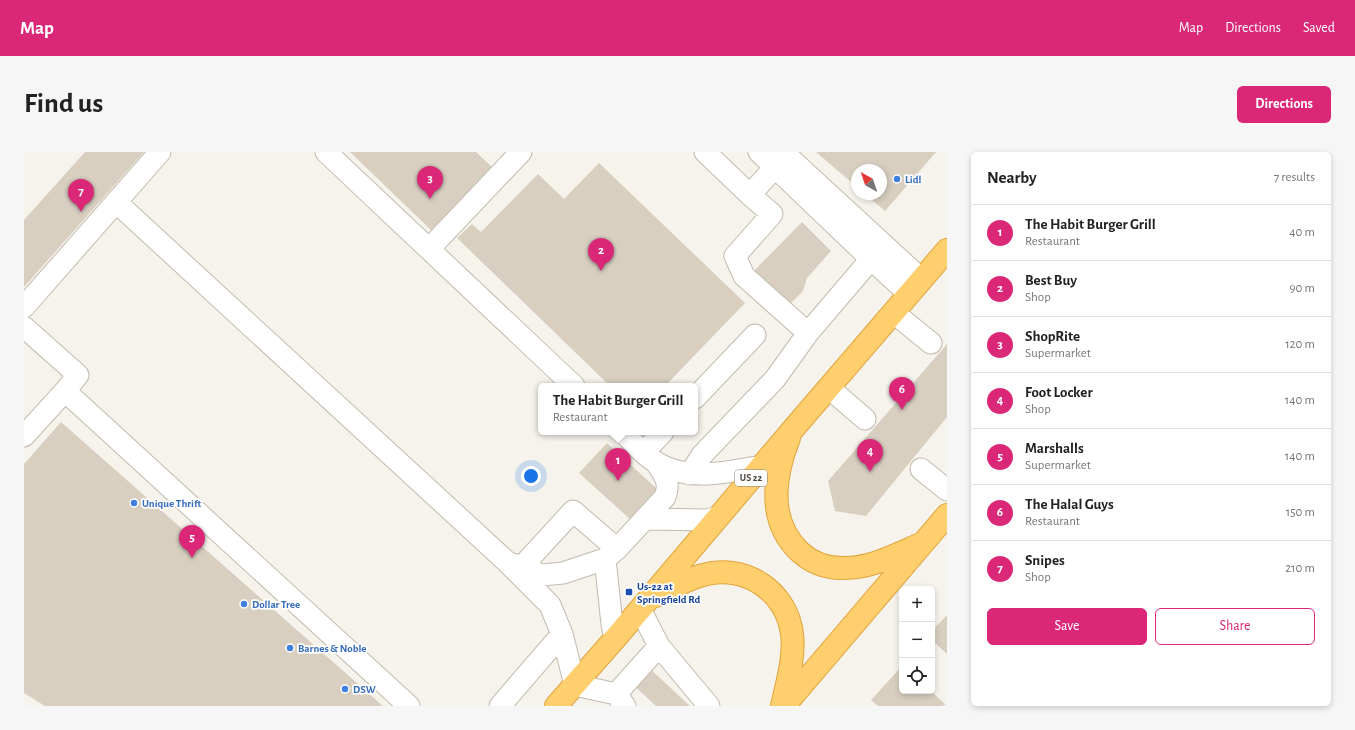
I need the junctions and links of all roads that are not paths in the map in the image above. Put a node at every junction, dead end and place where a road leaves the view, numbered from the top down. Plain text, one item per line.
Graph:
1 (160, 152) edge
2 (326, 152) edge
3 (521, 152) edge
4 (705, 152) edge
5 (759, 152) edge
6 (779, 160) edge
7 (750, 195) junction
8 (116, 202) junction
9 (429, 249) junction
10 (947, 250) edge
11 (871, 259) junction
12 (916, 287) junction
13 (24, 307) edge
14 (894, 312) junction
15 (24, 327) edge
16 (808, 333) junction
17 (755, 335) dead end
18 (931, 344) dead end
19 (571, 383) edge
20 (829, 388) junction
21 (65, 391) junction
22 (698, 395) edge
23 (865, 419) dead end
24 (794, 428) junction
25 (626, 435) edge
26 (661, 435) edge
27 (24, 436) edge
28 (650, 457) junction
29 (762, 466) junction
30 (921, 469) dead end
31 (690, 474) junction
32 (947, 490) edge
33 (718, 517) junction
34 (946, 518) edge
35 (645, 519) junction
36 (923, 543) junction
37 (611, 554) junction
38 (506, 561) junction
39 (527, 570) junction
40 (643, 605) junction
41 (562, 634) junction
42 (615, 639) junction
43 (659, 646) junction
44 (575, 685) junction
45 (621, 700) edge
46 (558, 705) edge
47 (409, 706) edge
48 (500, 706) edge
49 (709, 706) edge
50 (783, 706) edge

1 - 8 lane
2 - 9 lane
3 - 9 lane
4 - 7 lane
5 - 6 lane
6 - 7 lane
6 - 11 lane
6 - 12 lane
7 - 16 lane
8 - 13 lane
8 - 38 lane
9 - 19 lane
10 - 12 highway, US 22
11 - 12 lane
11 - 16 lane
12 - 14 highway, US 22
14 - 18 lane
14 - 20 highway, US 22
15 - 21 lane
16 - 31 lane
17 - 22 lane
20 - 23 lane
20 - 24 highway, US 22
21 - 27 lane
21 - 47 lane
24 - 29 highway, US 22
24 - 36 highway
25 - 28 lane
26 - 28 lane
28 - 31 lane
28 - 35 lane
29 - 31 lane
29 - 33 highway, US 22
30 - 32 lane
33 - 35 lane
33 - 40 highway, US 22
34 - 36 highway
35 - 37 lane
36 - 50 highway
37 - 39 lane
37 - 39 lane
37 - 42 lane
38 - 39 lane
38 - 41 lane
40 - 42 highway, US 22
40 - 43 lane
40 - 50 highway
41 - 44 lane
41 - 48 lane
42 - 44 highway, US 22
43 - 45 lane
43 - 49 lane
44 - 45 lane
44 - 46 highway, US 22

